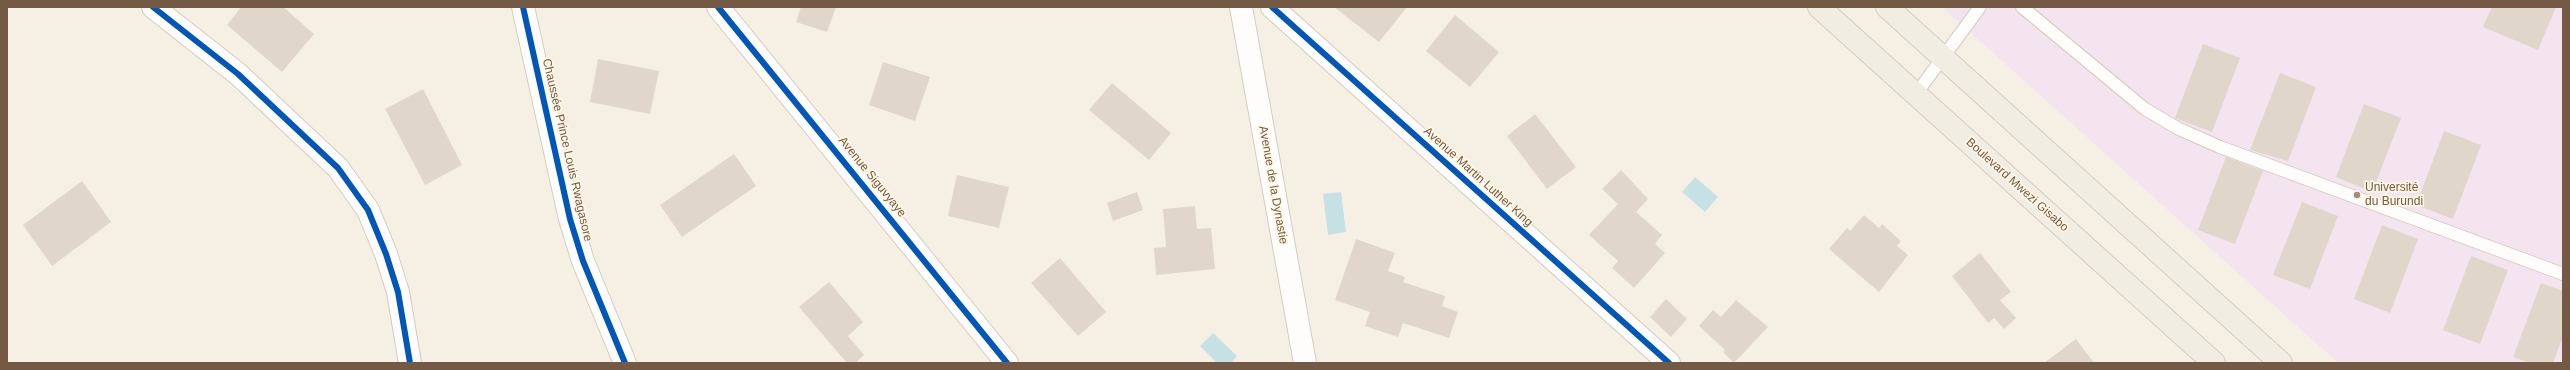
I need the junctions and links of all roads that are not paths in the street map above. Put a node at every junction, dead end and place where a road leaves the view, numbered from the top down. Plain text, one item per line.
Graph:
1 (153, 7) edge
2 (523, 7) edge
3 (718, 7) edge
4 (1241, 7) edge
5 (1272, 7) edge
6 (1820, 7) edge
7 (1887, 7) edge
8 (1980, 7) edge
9 (2022, 7) edge
10 (1944, 57) junction
11 (1916, 94) junction
12 (2563, 274) edge
13 (410, 363) edge
14 (625, 363) edge
15 (1006, 363) edge
16 (1305, 363) edge
17 (1669, 363) edge
18 (2214, 363) edge
19 (2281, 363) edge

1 - 13 street
2 - 14 street, Chaussée Prince Louis Rwagasore
3 - 15 street, Avenue Siguvyaye
4 - 16 street, Avenue de la Dynastie
5 - 17 street, Avenue Martin Luther King
6 - 11 main road, Boulevard Mwezi Gisabo
7 - 10 main road
8 - 10 lane
9 - 12 lane
10 - 11 lane
10 - 19 main road
11 - 18 main road, Boulevard Mwezi Gisabo

